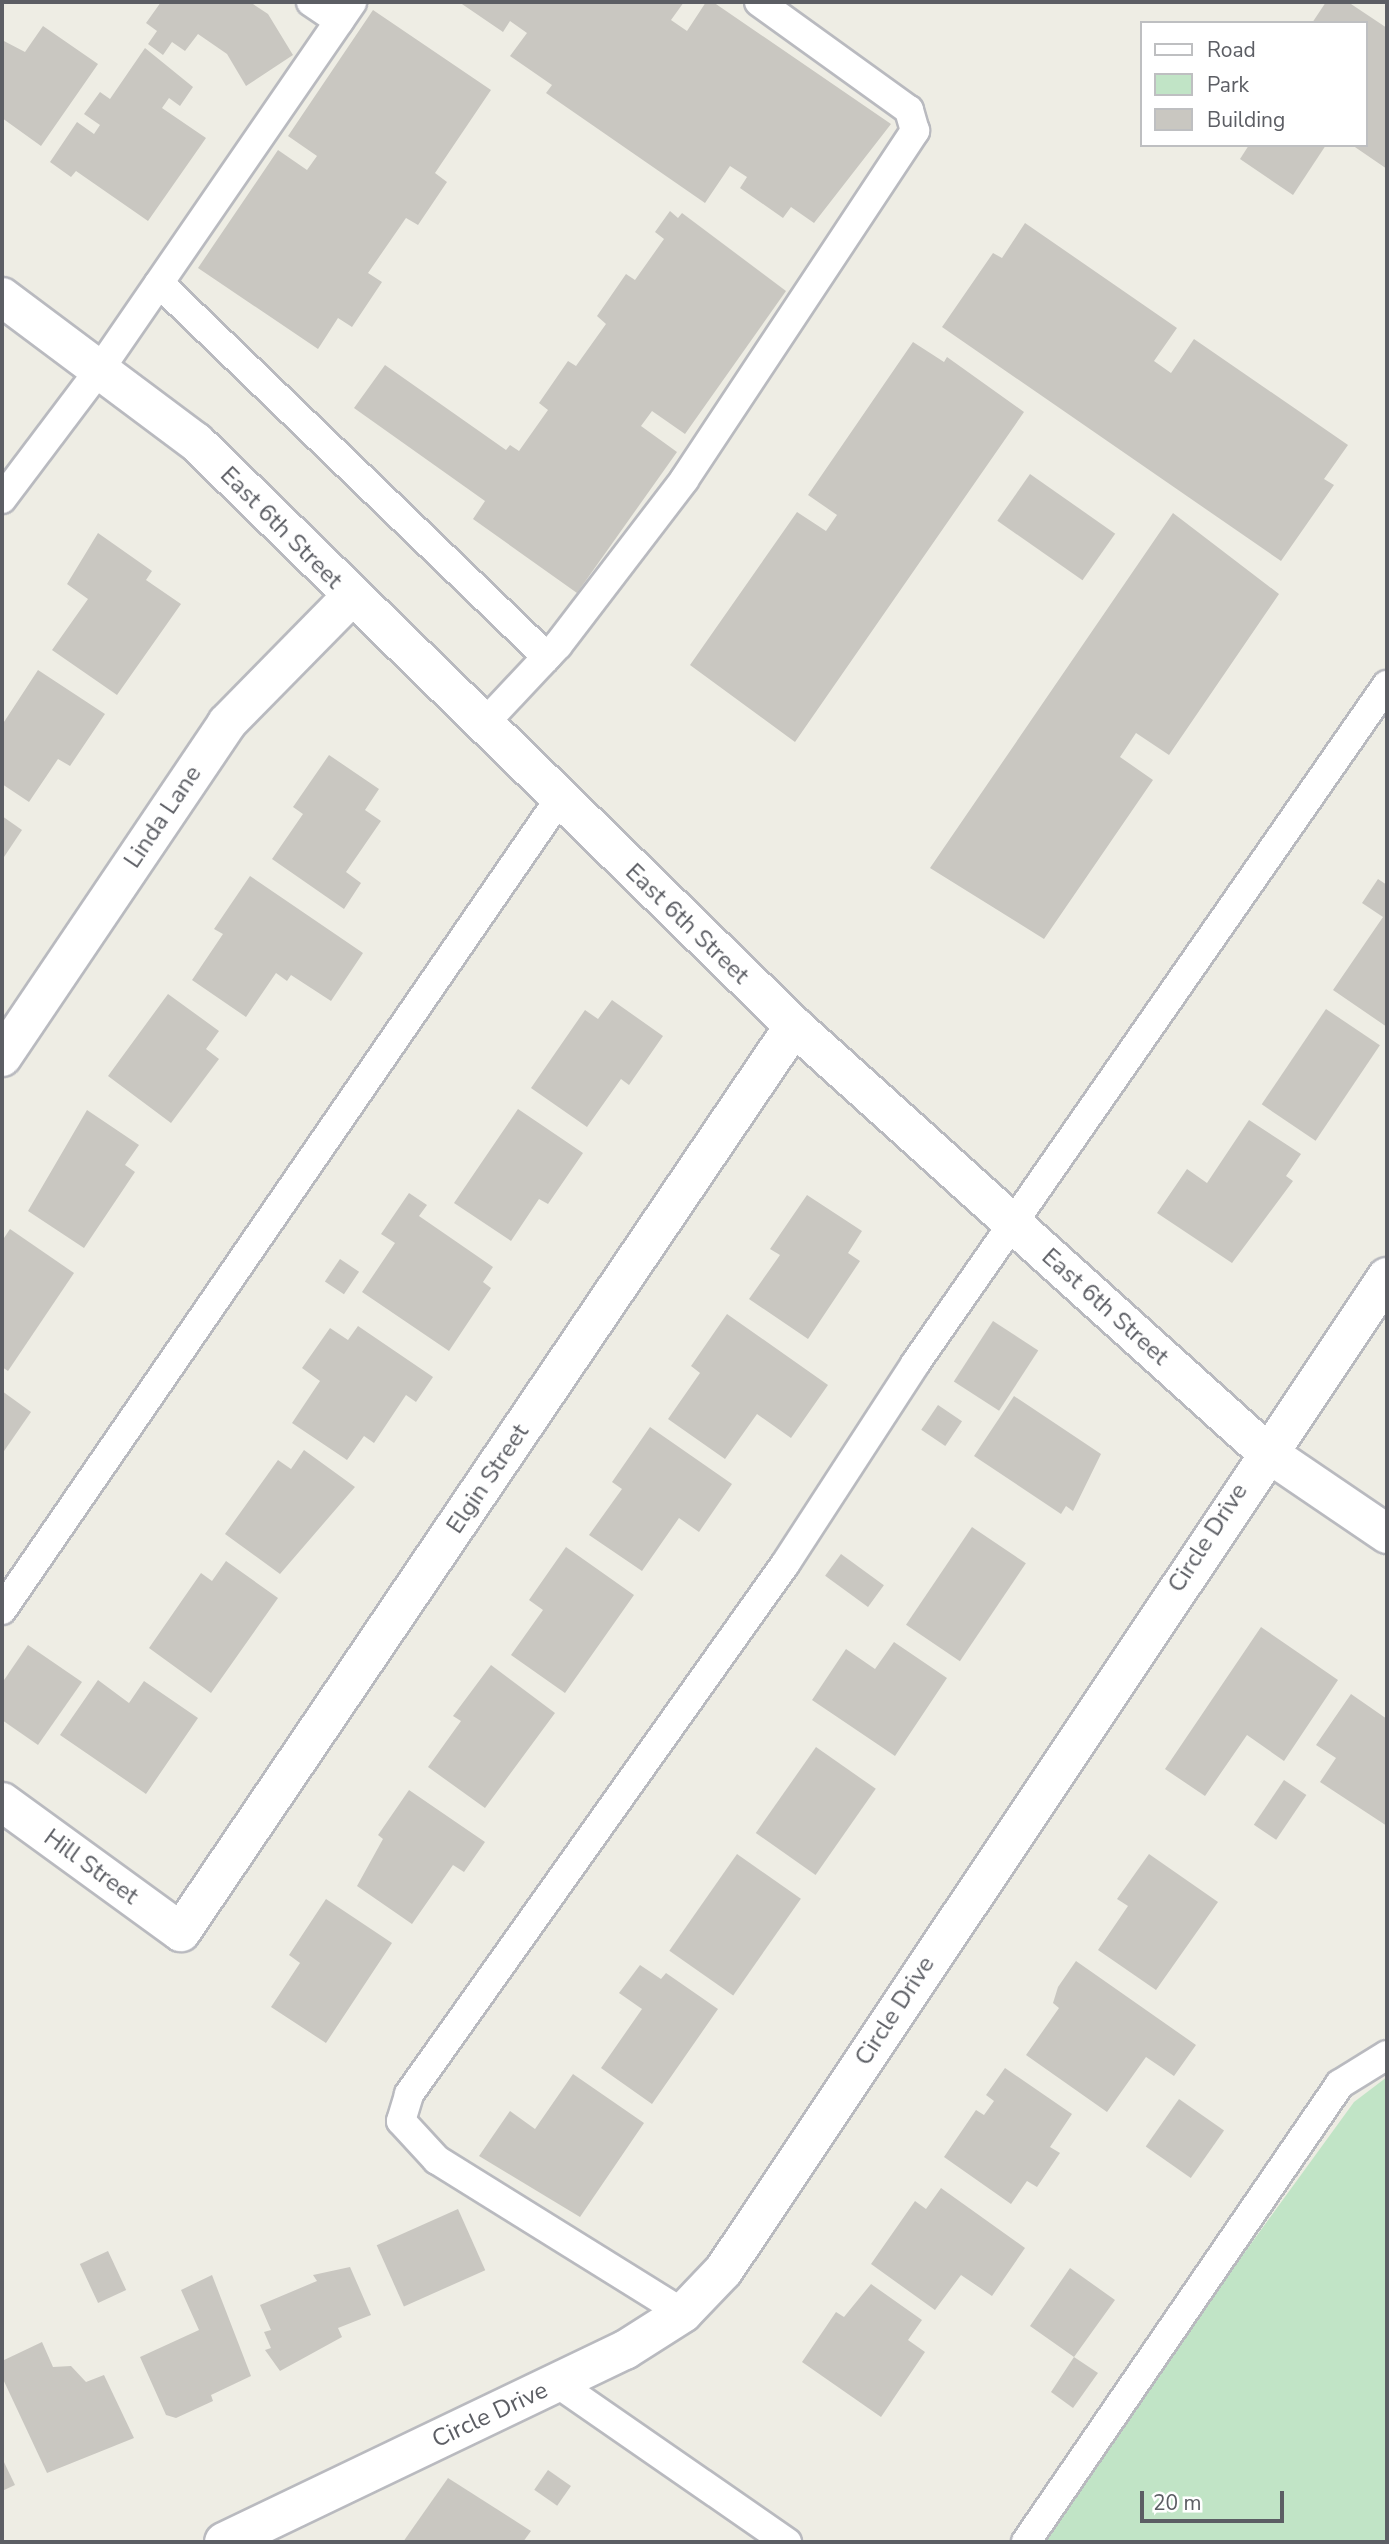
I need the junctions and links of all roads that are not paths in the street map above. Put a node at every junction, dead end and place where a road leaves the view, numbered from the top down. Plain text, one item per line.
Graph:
1 (311, 2) edge
2 (759, 2) edge
3 (345, 11) edge
4 (159, 283) junction
5 (2, 297) edge
6 (100, 369) junction
7 (2, 499) edge
8 (350, 598) junction
9 (547, 657) junction
10 (1387, 685) edge
11 (481, 727) junction
12 (558, 801) junction
13 (794, 1026) junction
14 (2, 1057) edge
15 (1014, 1225) junction
16 (1387, 1277) edge
17 (1265, 1451) junction
18 (1387, 1534) edge
19 (2, 1610) edge
20 (2, 1802) edge
21 (181, 1932) joint
22 (1387, 2055) edge
23 (683, 2313) junction
24 (557, 2383) junction
25 (224, 2542) edge
26 (787, 2542) edge
27 (1026, 2542) edge

1 - 3 lane
2 - 9 lane
3 - 4 lane
4 - 6 lane
4 - 9 lane
5 - 6 street, East 6th Street
6 - 7 lane
6 - 8 street, East 6th Street
8 - 11 street, East 6th Street
8 - 14 street, Linda Lane
9 - 11 lane
10 - 15 lane
11 - 12 street, East 6th Street
12 - 13 street, East 6th Street
12 - 19 lane
13 - 15 street, East 6th Street
13 - 21 street, Elgin Street
15 - 17 street, East 6th Street
15 - 23 lane
16 - 17 street, Circle Drive
17 - 18 street, East 6th Street
17 - 23 street, Circle Drive
20 - 21 street, Hill Street
22 - 27 lane
23 - 24 street, Circle Drive
24 - 25 street, Circle Drive
24 - 26 lane

